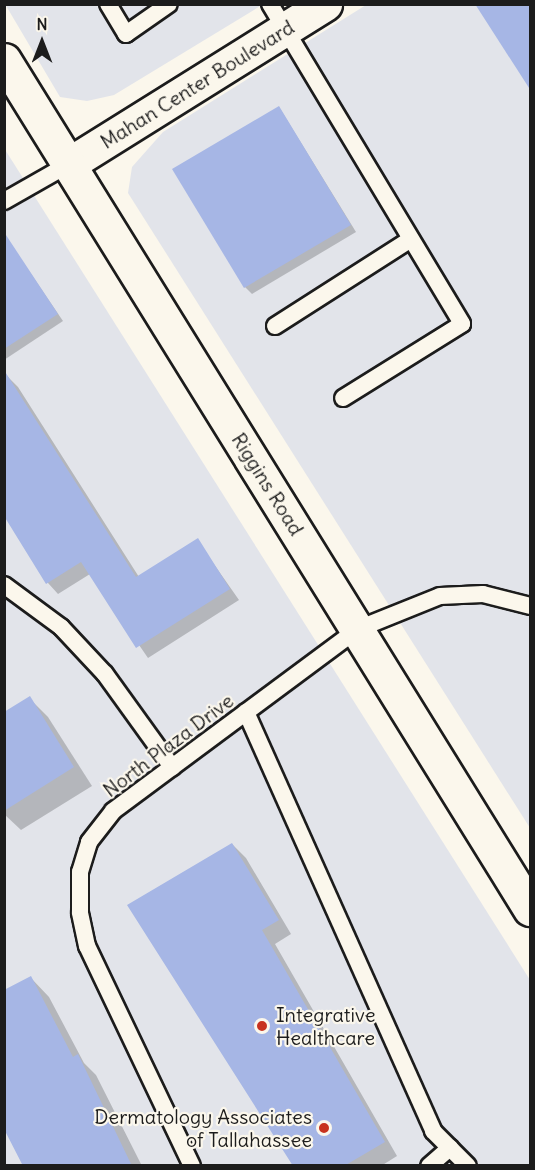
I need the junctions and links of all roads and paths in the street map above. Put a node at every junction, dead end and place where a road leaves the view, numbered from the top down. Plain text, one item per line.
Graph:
1 (108, 4) edge
2 (169, 4) edge
3 (325, 4) edge
4 (277, 17) edge
5 (4, 60) edge
6 (69, 164) junction
7 (4, 201) edge
8 (411, 239) junction
9 (275, 326) dead end
10 (343, 398) dead end
11 (4, 585) edge
12 (531, 606) edge
13 (358, 629) junction
14 (246, 712) junction
15 (172, 767) junction
16 (531, 909) edge
17 (450, 1148) junction
18 (192, 1166) edge
19 (429, 1166) edge
20 (468, 1166) edge

1 - 2 lane
3 - 4 street, Mahan Center Boulevard
4 - 6 street, Mahan Center Boulevard
4 - 8 lane
5 - 6 street, Riggins Road
6 - 7 lane
6 - 13 street, Riggins Road
8 - 9 lane
8 - 10 lane
11 - 15 lane
12 - 13 lane, North Plaza Drive
13 - 14 lane, North Plaza Drive
13 - 16 street, Riggins Road
14 - 15 lane, North Plaza Drive
14 - 17 lane
15 - 18 lane, North Plaza Drive
17 - 19 lane
17 - 20 lane

